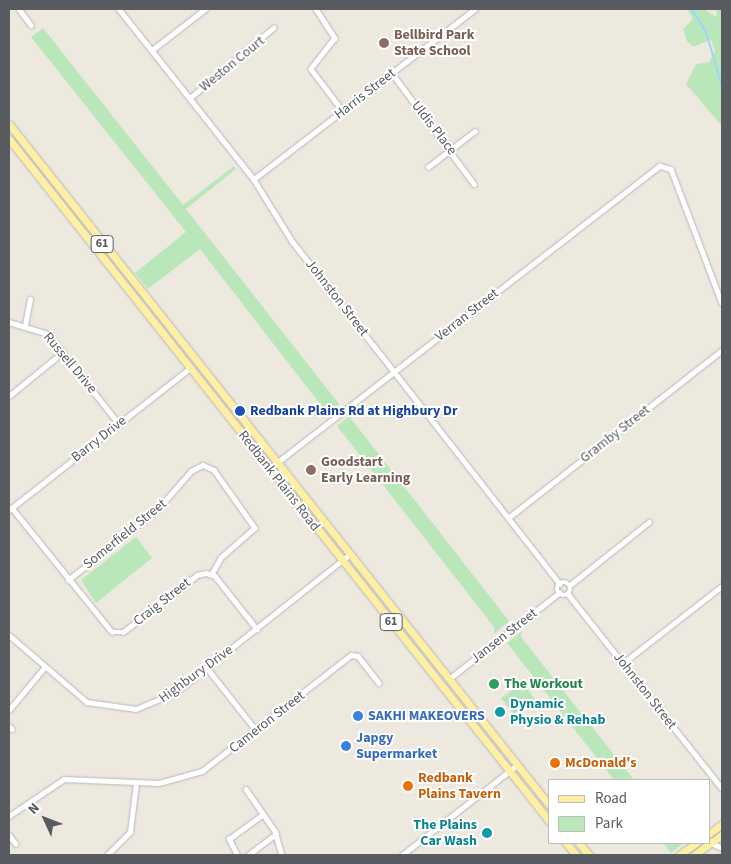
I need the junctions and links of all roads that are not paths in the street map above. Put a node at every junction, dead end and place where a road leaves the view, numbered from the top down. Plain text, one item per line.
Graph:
1 (19, 9) edge
2 (119, 9) edge
3 (205, 9) edge
4 (316, 9) edge
5 (475, 9) edge
6 (31, 25) dead end
7 (273, 28) dead end
8 (152, 50) junction
9 (392, 73) junction
10 (190, 98) junction
11 (343, 111) junction
12 (9, 124) edge
13 (475, 131) dead end
14 (9, 139) edge
15 (451, 149) junction
16 (428, 167) dead end
17 (254, 179) junction
18 (474, 184) dead end
19 (30, 299) dead end
20 (722, 303) edge
21 (9, 322) edge
22 (25, 325) junction
23 (722, 350) edge
24 (63, 352) junction
25 (190, 368) junction
26 (394, 372) junction
27 (9, 396) edge
28 (118, 424) junction
29 (273, 466) junction
30 (10, 509) edge
31 (508, 518) junction
32 (649, 522) dead end
33 (350, 555) junction
34 (342, 561) junction
35 (212, 574) junction
36 (68, 580) junction
37 (560, 584) junction
38 (570, 585) junction
39 (722, 586) edge
40 (559, 593) junction
41 (568, 594) junction
42 (256, 629) junction
43 (9, 635) edge
44 (428, 653) junction
45 (623, 663) junction
46 (44, 668) junction
47 (207, 668) junction
48 (449, 679) junction
49 (379, 683) dead end
50 (441, 683) junction
51 (9, 710) edge
52 (256, 730) junction
53 (517, 765) junction
54 (509, 771) junction
55 (136, 784) junction
56 (722, 788) edge
57 (246, 789) dead end
58 (548, 803) edge
59 (262, 815) junction
60 (9, 816) edge
61 (548, 820) edge
62 (722, 824) edge
63 (711, 832) edge
64 (276, 834) junction
65 (9, 835) edge
66 (722, 836) edge
67 (16, 844) dead end
68 (567, 844) edge
69 (580, 844) edge
70 (695, 844) edge
71 (711, 844) junction
72 (722, 846) edge
73 (107, 855) edge
74 (237, 855) edge
75 (248, 855) edge
76 (282, 855) edge
77 (402, 855) edge
78 (576, 855) edge
79 (589, 855) edge
80 (679, 855) edge
81 (694, 855) edge

1 - 6 street
2 - 8 street, Johnston Street
3 - 8 street
4 - 11 street
5 - 9 street, Harris Street
7 - 10 street, Weston Court
8 - 10 street, Johnston Street
9 - 11 street, Harris Street
9 - 15 street, Uldis Place
10 - 17 street, Johnston Street
11 - 17 street, Harris Street
12 - 29 main road, Redbank Plains Road / 61
13 - 15 street
14 - 25 main road, Redbank Plains Road / 61
15 - 16 street
15 - 18 street, Uldis Place
17 - 26 street, Johnston Street
19 - 22 street
20 - 26 street, Verran Street
21 - 22 street, Russell Drive
22 - 24 street, Russell Drive
23 - 31 street, Gramby Street
24 - 27 street
24 - 28 street, Russell Drive
25 - 28 street, Barry Drive
25 - 29 main road, Redbank Plains Road / 61
26 - 29 street, Verran Street
26 - 31 street, Johnston Street
28 - 30 street, Barry Drive
29 - 33 main road, Redbank Plains Road / 61
29 - 34 main road, Redbank Plains Road / 61
30 - 36 street, Craig Street
31 - 37 street, Johnston Street
32 - 38 street
33 - 34 street, Highbury Drive
33 - 44 main road, Redbank Plains Road / 61
34 - 42 street, Highbury Drive
34 - 50 main road, Redbank Plains Road / 61
35 - 36 street, Craig Street
35 - 36 street, Somerfield Street
35 - 42 street
37 - 38 street
37 - 40 street
38 - 41 street
39 - 45 street
40 - 41 street
40 - 48 street, Jansen Street
41 - 45 street, Johnston Street
42 - 47 street, Highbury Drive
43 - 46 street, Highbury Drive
44 - 48 main road, Redbank Plains Road / 61
44 - 50 main road
45 - 56 street, Johnston Street
46 - 47 street, Highbury Drive
46 - 51 street
47 - 52 street
48 - 53 main road, Redbank Plains Road / 61
49 - 52 street, Cameron Street
50 - 54 main road, Redbank Plains Road / 61
52 - 55 street, Cameron Street
53 - 54 street
53 - 58 main road, Redbank Plains Road / 61
54 - 61 main road, Redbank Plains Road / 61
54 - 77 street
55 - 60 street, Cameron Street
55 - 73 street
57 - 59 street
59 - 64 street
59 - 74 street
62 - 63 main road
64 - 75 street
64 - 76 street
65 - 67 street
66 - 71 main road
66 - 72 street
68 - 78 main road
69 - 79 main road
70 - 80 main road
71 - 72 street
71 - 81 main road

